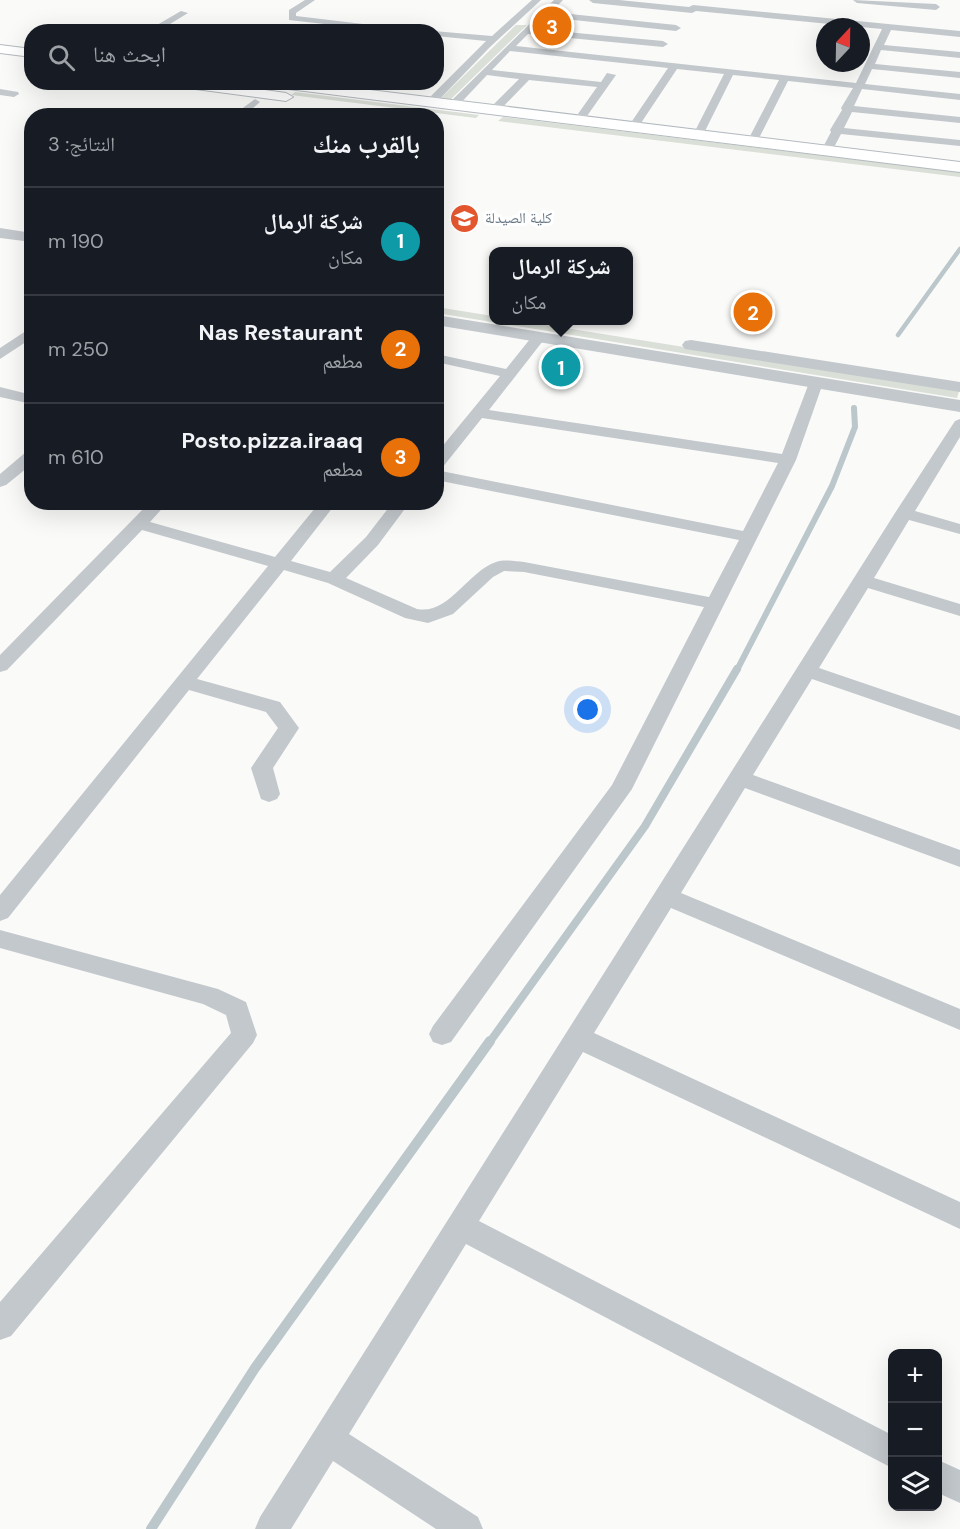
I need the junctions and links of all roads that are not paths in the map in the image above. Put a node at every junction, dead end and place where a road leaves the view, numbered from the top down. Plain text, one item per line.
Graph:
1 (311, 0) edge
2 (537, 0) edge
3 (559, 0) edge
4 (593, 0) edge
5 (857, 0) edge
6 (627, 2) edge
7 (695, 6) edge
8 (184, 13) dead end
9 (544, 14) junction
10 (933, 15) edge
11 (164, 24) edge
12 (349, 24) edge
13 (888, 27) junction
14 (676, 28) junction
15 (526, 31) junction
16 (444, 34) edge
17 (960, 34) edge
18 (494, 39) junction
19 (663, 44) junction
20 (878, 47) junction
21 (508, 48) junction
22 (0, 49) edge
23 (540, 51) junction
24 (24, 52) edge
25 (960, 55) edge
26 (532, 59) dead end
27 (0, 60) edge
28 (622, 60) junction
29 (870, 62) edge
30 (24, 63) edge
31 (645, 63) junction
32 (674, 66) junction
33 (870, 66) edge
34 (484, 72) junction
35 (730, 72) junction
36 (865, 72) edge
37 (523, 73) junction
38 (960, 75) edge
39 (785, 78) junction
40 (604, 85) junction
41 (858, 86) junction
42 (295, 90) edge
43 (317, 90) edge
44 (264, 91) edge
45 (0, 92) edge
46 (14, 94) dead end
47 (290, 97) junction
48 (960, 97) edge
49 (452, 106) junction
50 (246, 108) edge
51 (395, 108) edge
52 (412, 108) edge
53 (436, 108) edge
54 (846, 108) junction
55 (444, 109) edge
56 (494, 111) junction
57 (444, 113) edge
58 (960, 120) edge
59 (578, 121) junction
60 (633, 127) junction
61 (835, 130) junction
62 (698, 135) junction
63 (752, 142) junction
64 (960, 143) edge
65 (827, 151) junction
66 (960, 167) edge
67 (960, 182) edge
68 (0, 233) edge
69 (24, 237) edge
70 (0, 247) edge
71 (24, 251) edge
72 (444, 305) edge
73 (489, 312) edge
74 (444, 321) edge
75 (489, 325) edge
76 (493, 325) edge
77 (539, 329) edge
78 (24, 337) edge
79 (0, 355) edge
80 (444, 364) edge
81 (510, 374) junction
82 (816, 383) junction
83 (0, 392) edge
84 (24, 398) edge
85 (958, 400) edge
86 (477, 412) junction
87 (951, 454) edge
88 (444, 455) edge
89 (788, 460) junction
90 (24, 462) edge
91 (444, 477) edge
92 (0, 482) edge
93 (152, 510) edge
94 (323, 510) edge
95 (396, 510) edge
96 (903, 513) junction
97 (139, 524) junction
98 (960, 529) edge
99 (749, 537) junction
100 (280, 563) junction
101 (334, 579) junction
102 (862, 580) junction
103 (715, 604) junction
104 (960, 610) edge
105 (0, 666) edge
106 (806, 670) junction
107 (183, 682) junction
108 (960, 723) edge
109 (739, 778) junction
110 (269, 794) dead end
111 (960, 859) edge
112 (665, 896) junction
113 (0, 912) edge
114 (0, 939) edge
115 (960, 1020) edge
116 (442, 1034) dead end
117 (579, 1038) junction
118 (960, 1216) edge
119 (460, 1226) junction
120 (0, 1325) edge
121 (328, 1439) junction
122 (888, 1450) edge
123 (942, 1478) edge
124 (960, 1487) edge
125 (272, 1529) edge
126 (466, 1529) edge

1 - 12 street
2 - 18 street
3 - 9 street
4 - 6 street
5 - 10 street
6 - 7 street
7 - 13 street
7 - 14 street
8 - 11 street
9 - 14 street
9 - 15 street
10 - 13 street
10 - 17 street
13 - 20 street
14 - 19 street
15 - 19 street
15 - 21 street
16 - 18 street
18 - 53 street
19 - 31 street
20 - 25 street
20 - 29 street
21 - 23 street
21 - 34 street
22 - 24 main road
23 - 26 street
23 - 28 street
27 - 30 main road
28 - 31 street
28 - 40 street
31 - 32 street
32 - 35 street
32 - 60 street
33 - 38 street
34 - 37 street
34 - 49 street
35 - 39 street
35 - 62 street
36 - 41 street
37 - 40 street
37 - 56 street
39 - 41 street
39 - 63 street
40 - 59 street
41 - 48 street
41 - 54 street
42 - 47 main road
43 - 52 main road
44 - 47 main road
44 - 50 street
45 - 46 street
47 - 51 main road
49 - 55 main road
49 - 56 main road
54 - 58 street
54 - 61 street
56 - 59 main road
57 - 67 main road
59 - 60 main road
60 - 62 main road
61 - 64 street
61 - 65 street
62 - 63 main road
63 - 65 main road
65 - 66 main road
68 - 69 street
70 - 71 street
72 - 73 street
74 - 75 street
76 - 77 street
77 - 81 street
77 - 82 street
77 - 85 street
78 - 79 street
80 - 81 street
81 - 86 street
82 - 85 street
82 - 89 street
83 - 84 street
85 - 87 street
86 - 88 street
86 - 89 street
87 - 96 street
89 - 99 street
90 - 92 street
91 - 99 street
93 - 97 street
94 - 100 street
95 - 101 street
96 - 98 street
96 - 102 street
97 - 100 street
97 - 105 street
99 - 103 street
100 - 101 street
100 - 107 street
101 - 103 street
102 - 104 street
102 - 106 street
103 - 116 street
106 - 108 street
106 - 109 street
107 - 110 street
107 - 113 street
109 - 111 street
109 - 112 street
112 - 115 street
112 - 117 street
114 - 120 street
117 - 118 street
117 - 119 street
119 - 121 street
119 - 122 street
121 - 125 street
121 - 126 street
123 - 124 street

